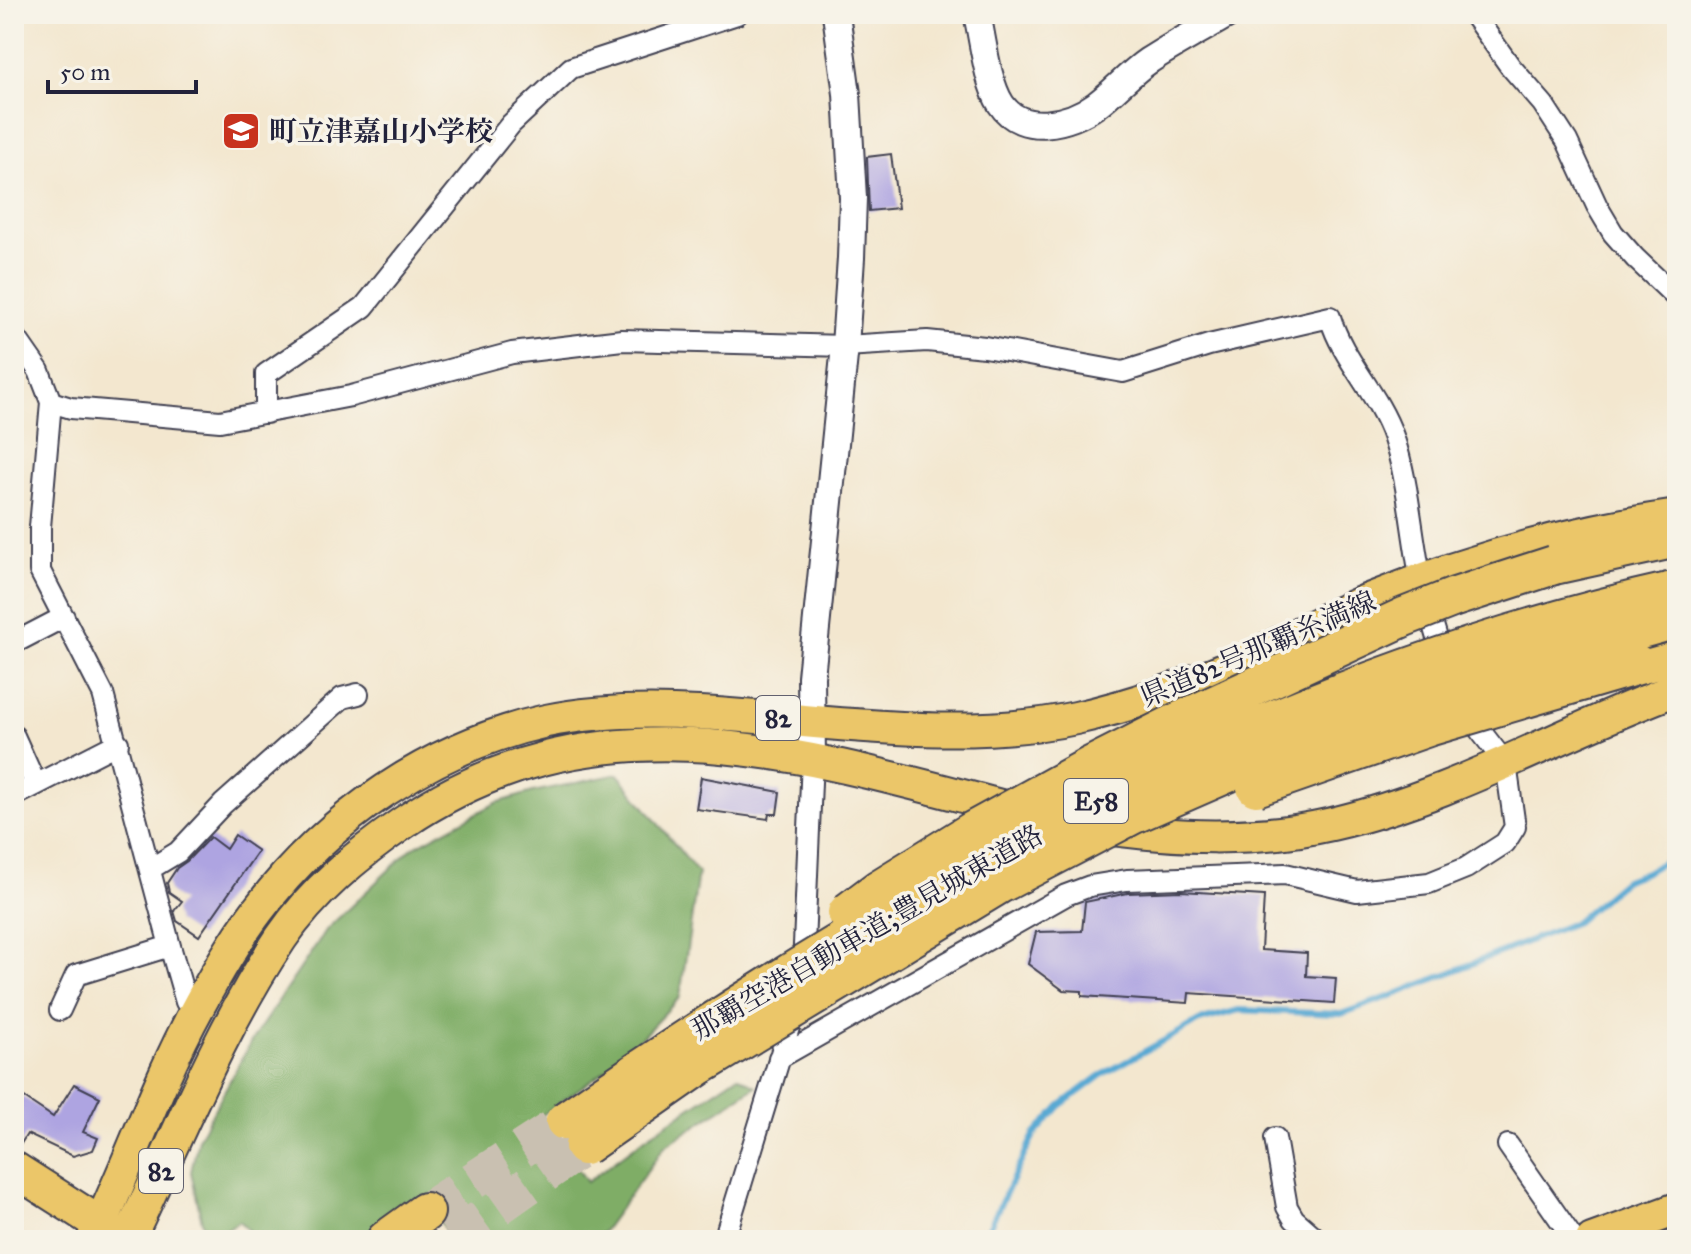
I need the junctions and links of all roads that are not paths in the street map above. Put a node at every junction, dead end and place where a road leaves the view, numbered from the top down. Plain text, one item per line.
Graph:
1 (737, 14) edge
2 (836, 14) edge
3 (977, 14) edge
4 (1228, 14) edge
5 (1473, 14) edge
6 (1677, 298) edge
7 (14, 335) edge
8 (845, 346) junction
9 (51, 402) junction
10 (266, 413) junction
11 (1677, 516) edge
12 (1677, 538) edge
13 (1422, 582) junction
14 (1677, 590) edge
15 (64, 617) junction
16 (1677, 619) edge
17 (14, 643) edge
18 (1677, 655) edge
19 (1677, 689) edge
20 (358, 694) dead end
21 (812, 721) junction
22 (14, 736) edge
23 (118, 743) junction
24 (812, 759) junction
25 (1506, 764) junction
26 (36, 785) junction
27 (14, 796) edge
28 (150, 869) junction
29 (170, 946) junction
30 (60, 1010) dead end
31 (196, 1011) junction
32 (688, 1055) junction
33 (779, 1058) junction
34 (574, 1134) tunnel mouth
35 (1275, 1138) dead end
36 (1508, 1145) dead end
37 (14, 1169) edge
38 (1677, 1209) edge
39 (425, 1212) tunnel mouth
40 (112, 1236) edge
41 (386, 1240) edge
42 (724, 1240) edge
43 (1318, 1240) edge
44 (1574, 1240) edge
45 (1592, 1240) edge

1 - 10 street
2 - 8 street
3 - 4 street
5 - 6 street
7 - 9 street
8 - 10 street
8 - 13 street
8 - 21 street
9 - 10 street
9 - 15 street
11 - 13 main road, 県道82号那覇糸満線 / 82
12 - 32 highway, bridge
13 - 21 main road, 県道82号那覇糸満線 / 82
13 - 25 street
14 - 32 highway, 那覇空港自動車道;豊見城東道路 / E58, bridge
15 - 17 street
15 - 23 street
16 - 32 highway, 那覇空港自動車道;豊見城東道路 / E58, bridge
18 - 32 highway, bridge
19 - 25 main road, 82
20 - 28 street
21 - 24 street
21 - 31 main road, 県道82号那覇糸満線 / 82
22 - 26 street
23 - 26 street
23 - 28 street
24 - 25 main road, 82
24 - 33 street
24 - 40 main road, 82
25 - 33 street
26 - 27 street
28 - 29 street
29 - 30 street
29 - 31 street
31 - 40 main road, 県道82号那覇糸満線 / 82
32 - 34 highway, 那覇空港自動車道;豊見城東道路 / E58, bridge
33 - 42 street
35 - 43 street
36 - 44 street
37 - 40 highway
38 - 45 main road
39 - 41 highway

